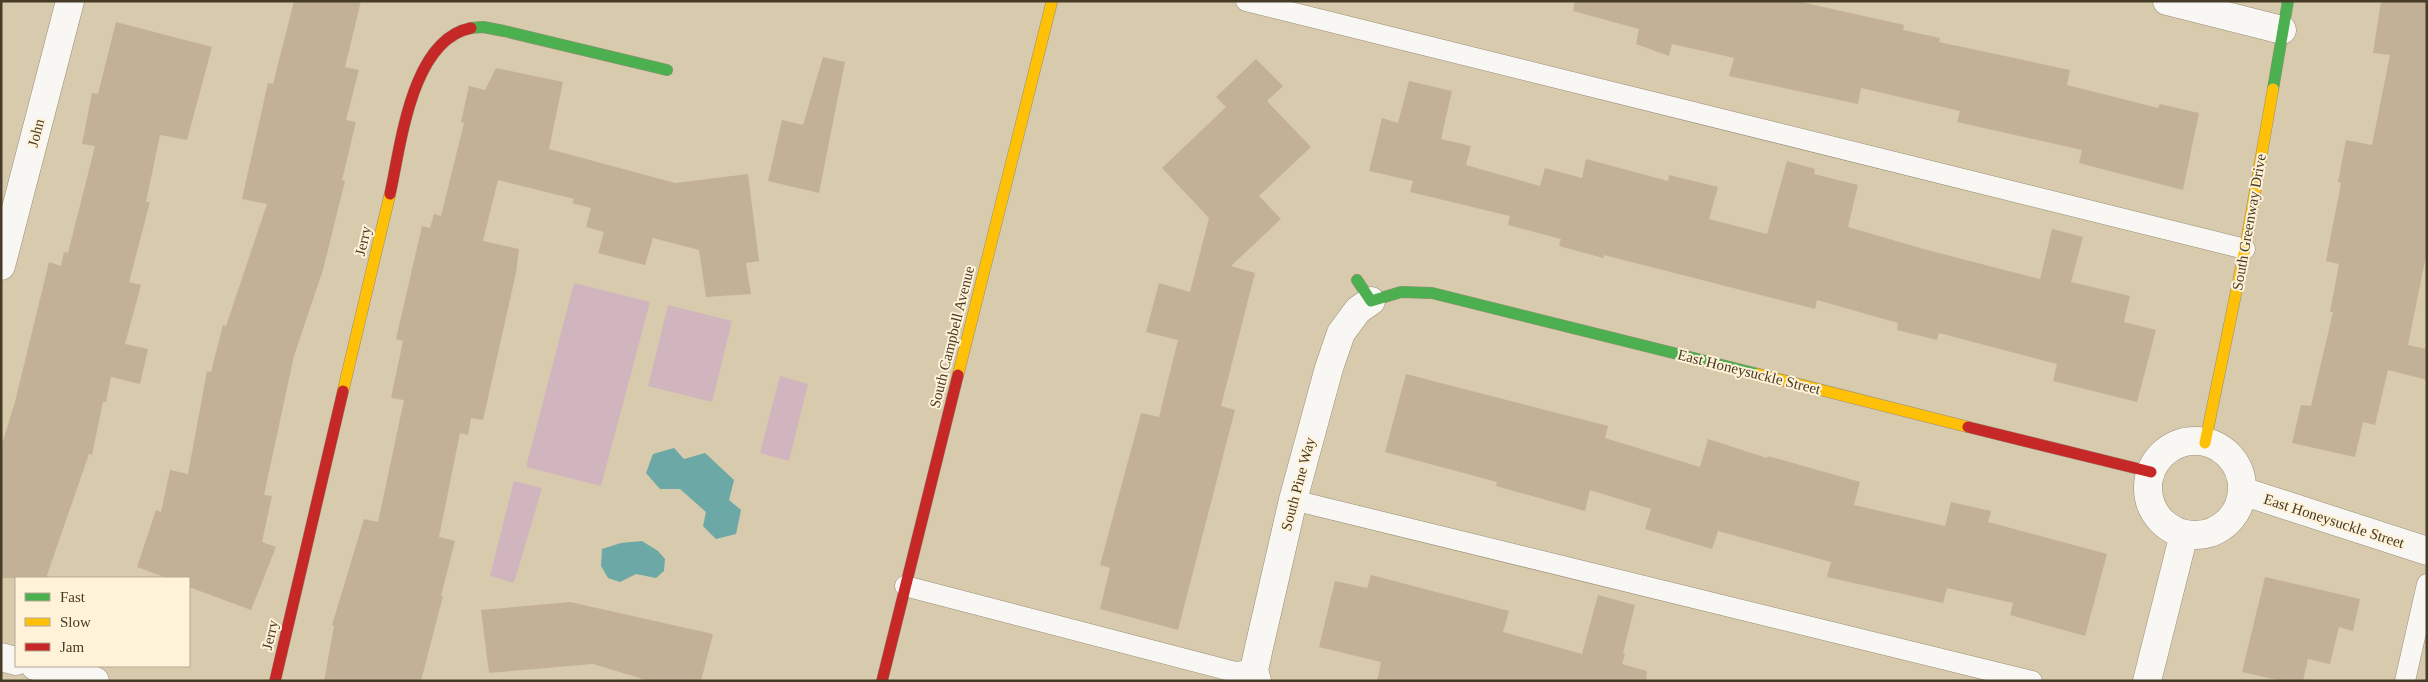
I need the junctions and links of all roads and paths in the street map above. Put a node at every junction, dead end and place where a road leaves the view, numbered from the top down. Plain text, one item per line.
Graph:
1 (70, 1) edge
2 (1052, 1) edge
3 (1246, 1) edge
4 (2167, 1) edge
5 (2288, 1) edge
6 (2282, 30) junction
7 (667, 70) dead end
8 (2245, 249) junction
9 (1, 266) edge
10 (1364, 291) joint
11 (2205, 443) junction
12 (2151, 472) junction
13 (2242, 491) junction
14 (1293, 500) junction
15 (2184, 534) junction
16 (2427, 551) edge
17 (2427, 584) edge
18 (906, 586) junction
19 (1, 657) edge
20 (15, 661) edge
21 (39, 667) edge
22 (1256, 675) edge
23 (95, 681) edge
24 (275, 681) edge
25 (882, 681) edge
26 (2032, 681) edge
27 (2147, 681) edge
28 (2405, 681) edge

1 - 9 street, John
2 - 18 street, South Campbell Avenue
3 - 8 lane
4 - 6 street
5 - 6 street, South Greenway Drive
6 - 8 street, South Greenway Drive
7 - 24 street, Jerry
8 - 11 street, South Greenway Drive
10 - 12 street, East Honeysuckle Street
10 - 14 street, South Pine Way
11 - 12 street
11 - 13 street
12 - 15 street
13 - 15 street
13 - 16 street, East Honeysuckle Street
14 - 22 street, South Pine Way
14 - 26 lane
15 - 27 street
17 - 28 lane
18 - 22 lane
18 - 25 street, South Campbell Avenue
19 - 20 street
21 - 23 street

